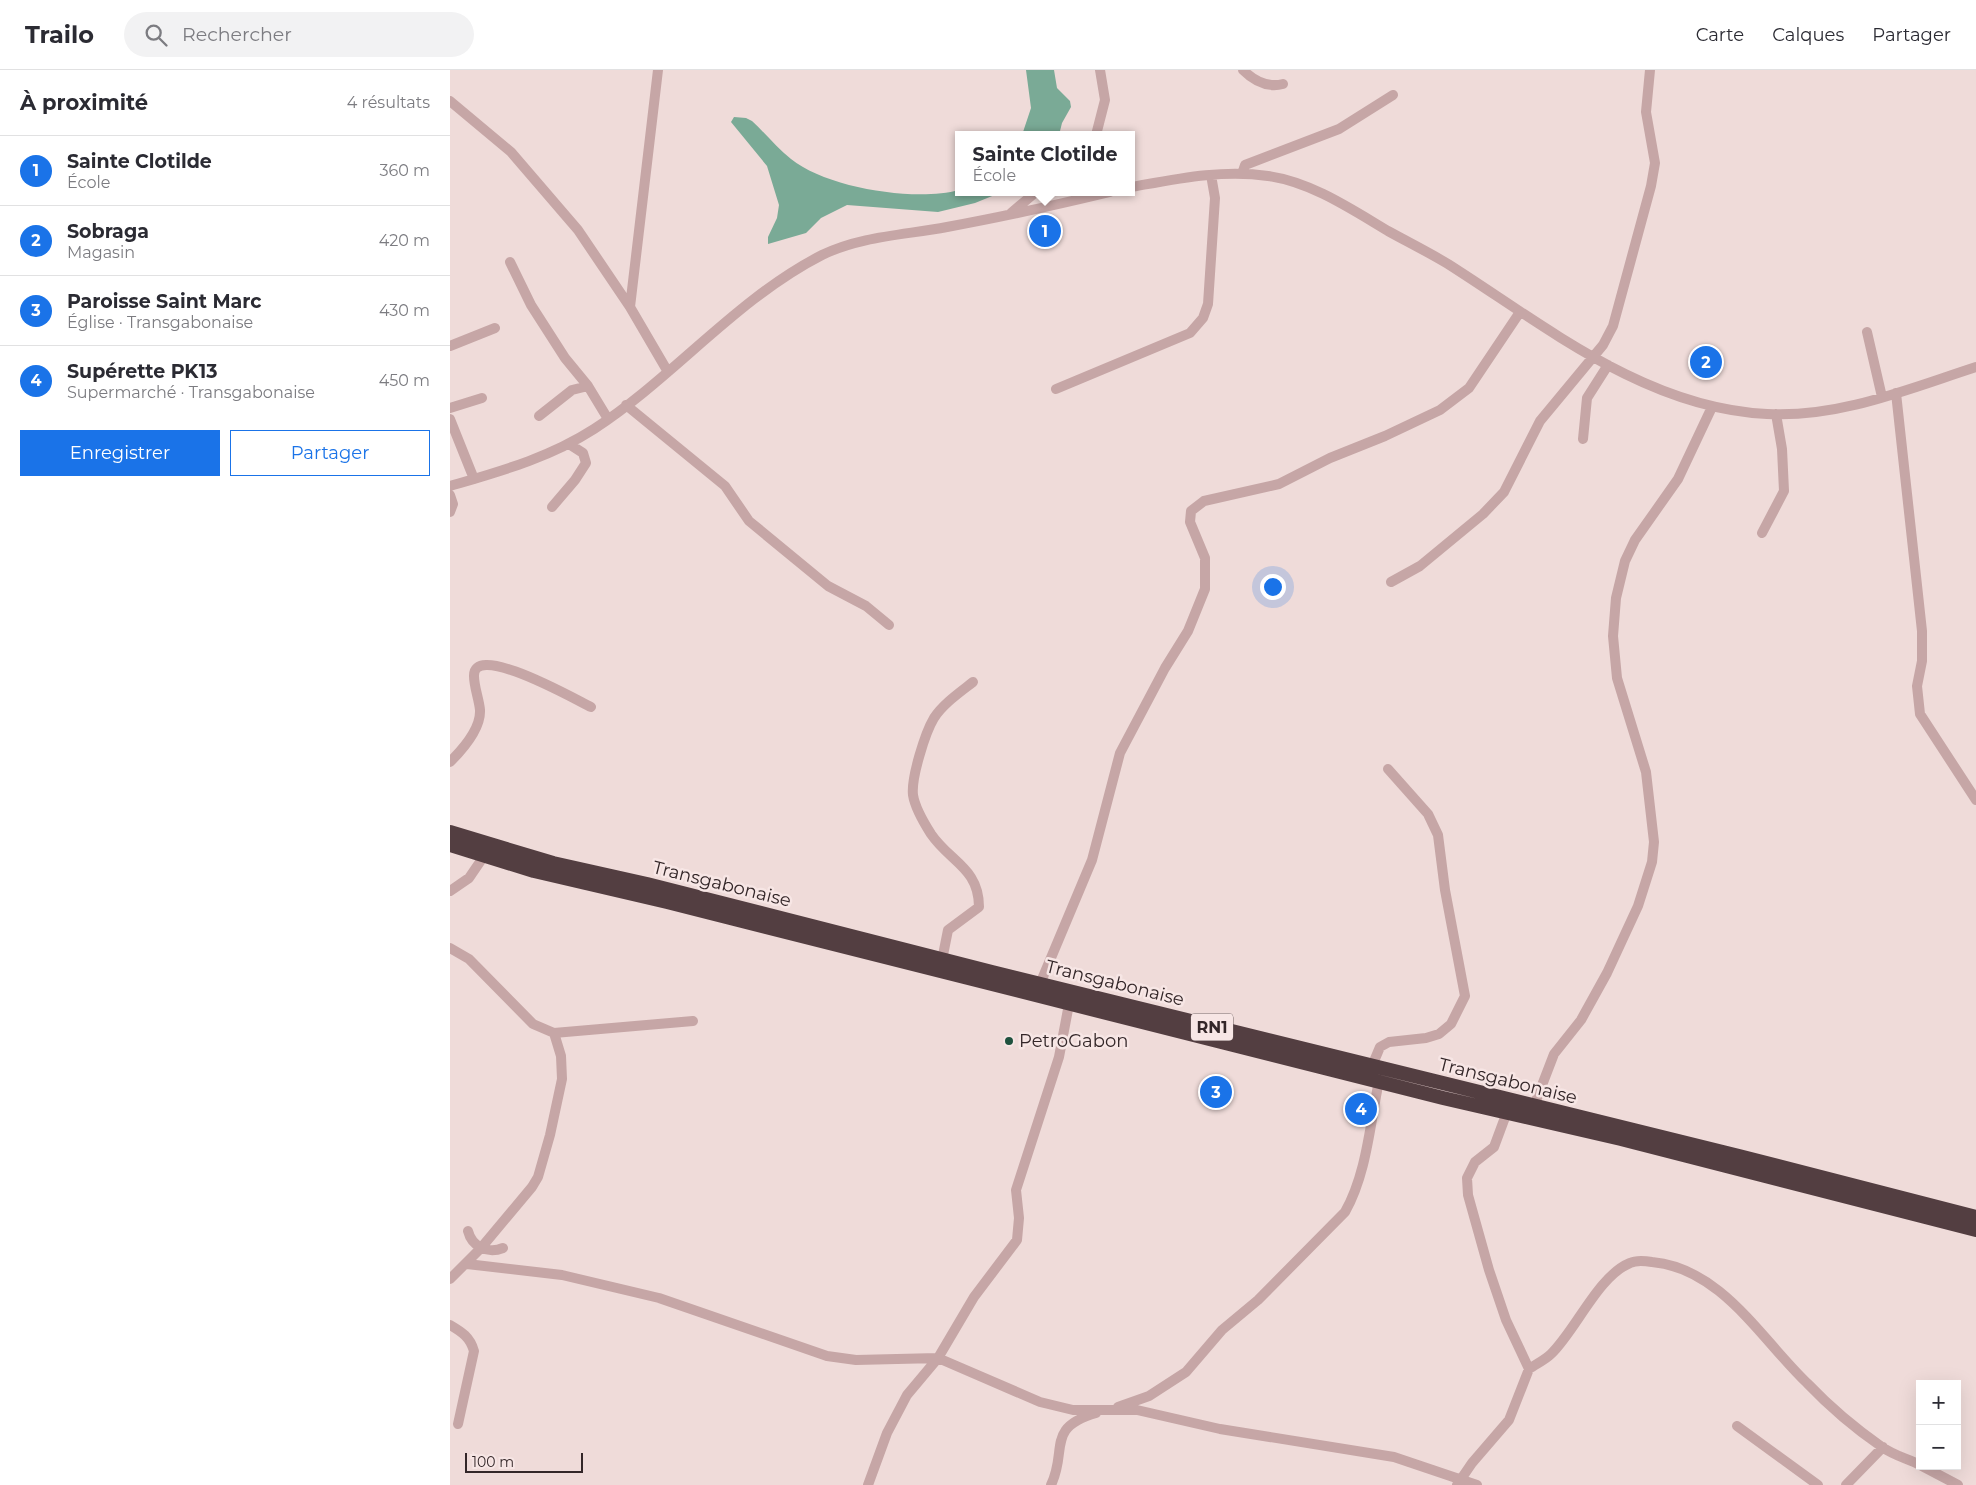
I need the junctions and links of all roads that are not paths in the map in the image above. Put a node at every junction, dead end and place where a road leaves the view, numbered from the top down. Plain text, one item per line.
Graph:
1 (658, 70) edge
2 (1100, 70) edge
3 (1243, 70) edge
4 (1650, 70) edge
5 (1283, 84) dead end
6 (1392, 95) dead end
7 (450, 101) edge
8 (1097, 131) edge
9 (1242, 174) junction
10 (1211, 175) junction
11 (1135, 186) edge
12 (1031, 196) edge
13 (1092, 196) edge
14 (1008, 215) junction
15 (510, 262) dead end
16 (630, 307) junction
17 (1520, 312) junction
18 (495, 328) dead end
19 (1867, 332) dead end
20 (450, 346) edge
21 (1593, 356) junction
22 (1608, 365) junction
23 (1976, 367) edge
24 (668, 372) junction
25 (588, 386) junction
26 (1056, 389) dead end
27 (1896, 393) junction
28 (1882, 397) junction
29 (482, 398) dead end
30 (626, 405) junction
31 (1712, 407) junction
32 (450, 408) edge
33 (1776, 414) junction
34 (539, 416) dead end
35 (450, 419) edge
36 (608, 419) junction
37 (1583, 439) dead end
38 (569, 444) junction
39 (474, 479) junction
40 (450, 486) edge
41 (450, 495) edge
42 (552, 506) dead end
43 (450, 512) edge
44 (1762, 533) dead end
45 (1391, 582) dead end
46 (889, 625) dead end
47 (973, 682) dead end
48 (590, 708) dead end
49 (450, 762) edge
50 (1388, 769) dead end
51 (1976, 800) edge
52 (450, 832) edge
53 (450, 845) edge
54 (484, 856) junction
55 (450, 891) edge
56 (450, 948) edge
57 (942, 960) junction
58 (1040, 984) junction
59 (1069, 1004) junction
60 (692, 1021) dead end
61 (554, 1034) junction
62 (1372, 1066) junction
63 (1379, 1081) junction
64 (1534, 1106) junction
65 (1507, 1112) junction
66 (1976, 1218) edge
67 (468, 1231) dead end
68 (482, 1248) junction
69 (503, 1248) dead end
70 (467, 1264) junction
71 (450, 1279) edge
72 (450, 1325) edge
73 (938, 1358) junction
74 (1529, 1369) junction
75 (1108, 1409) junction
76 (458, 1424) dead end
77 (1737, 1426) dead end
78 (1883, 1448) junction
79 (1916, 1464) edge
80 (1929, 1470) edge
81 (1458, 1483) edge
82 (868, 1485) edge
83 (1051, 1485) edge
84 (1477, 1485) edge
85 (1818, 1485) edge
86 (1846, 1485) edge
87 (1958, 1485) edge

1 - 16 street
2 - 8 street
3 - 5 street
4 - 21 street
6 - 9 street
7 - 16 street
9 - 10 street
9 - 17 street
10 - 11 street
10 - 26 street
12 - 14 street
13 - 14 street
14 - 24 street
15 - 25 street
16 - 24 street
17 - 21 street
17 - 58 street
18 - 20 street
19 - 28 street
21 - 22 street
21 - 45 street
22 - 31 street
22 - 37 street
23 - 27 street
24 - 30 street
25 - 34 street
25 - 36 street
27 - 28 street
27 - 51 street
28 - 33 street
29 - 32 street
30 - 36 street
30 - 46 street
31 - 33 street
31 - 64 street
33 - 44 street
35 - 39 street
36 - 38 street
38 - 39 street
38 - 42 street
39 - 40 street
41 - 43 street
47 - 57 street
48 - 49 street
50 - 62 street
52 - 57 highway, Transgabonaise / RN1
53 - 54 highway, Transgabonaise / RN1
54 - 55 street
54 - 59 highway, Transgabonaise / RN1
56 - 61 street
57 - 58 highway, Transgabonaise / RN1
58 - 62 highway, Transgabonaise / RN1
59 - 63 highway, Transgabonaise / RN1
59 - 73 street
60 - 61 street
61 - 68 street
62 - 64 highway, Transgabonaise / RN1
63 - 65 highway, Transgabonaise / RN1
63 - 75 street
64 - 66 highway, Transgabonaise / RN1
65 - 66 highway, Transgabonaise / RN1
65 - 74 street
67 - 68 street
68 - 69 street
68 - 70 street
70 - 71 street
70 - 73 street
72 - 76 street
73 - 75 street
73 - 82 street
74 - 78 street
74 - 81 street
75 - 81 street
75 - 83 street
77 - 85 street
78 - 79 street
78 - 86 street
80 - 87 street
81 - 84 street

